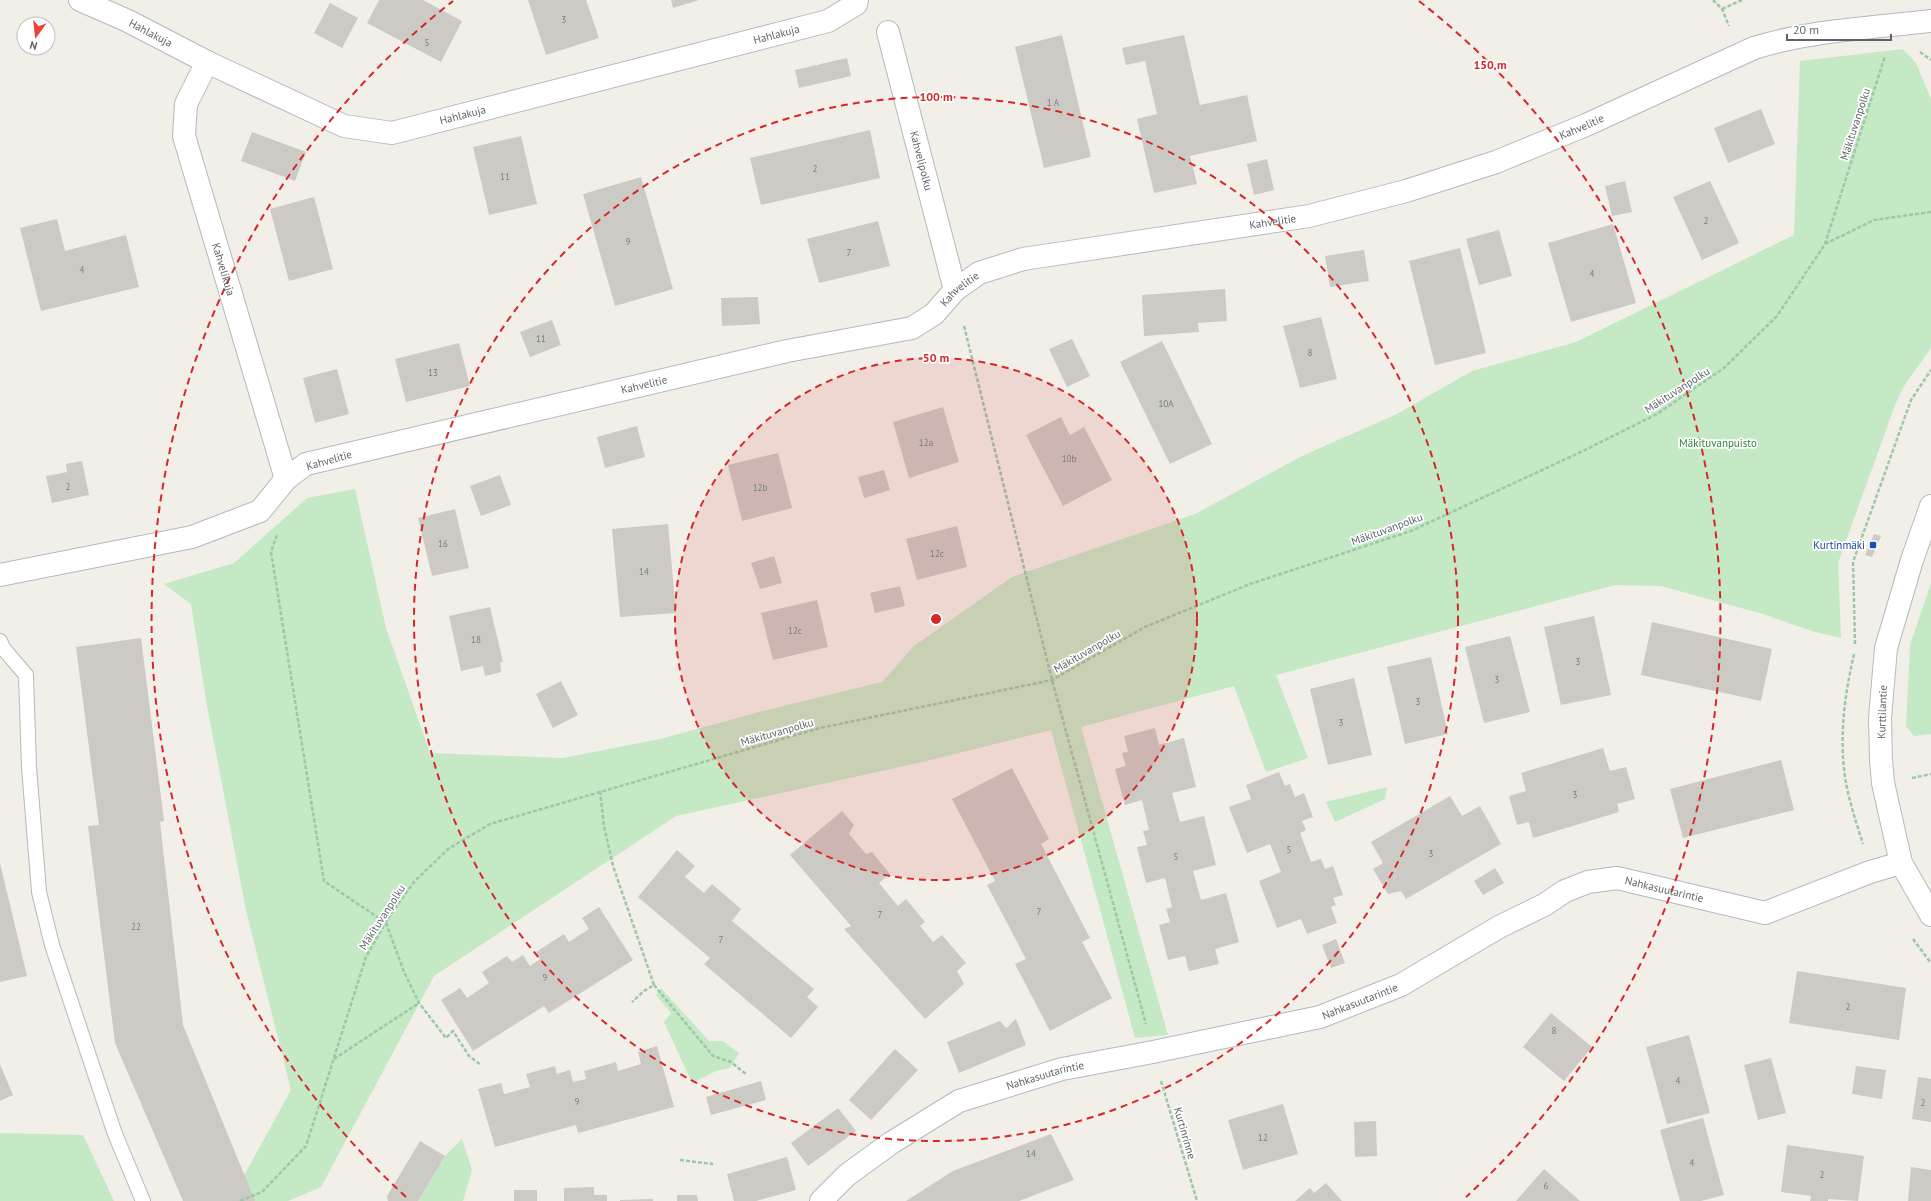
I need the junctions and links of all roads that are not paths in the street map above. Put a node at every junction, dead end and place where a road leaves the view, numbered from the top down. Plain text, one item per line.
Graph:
1 (80, 0) edge
2 (857, 0) edge
3 (1931, 21) edge
4 (888, 32) dead end
5 (207, 62) junction
6 (955, 290) junction
7 (286, 479) junction
8 (1931, 506) edge
9 (0, 575) edge
10 (0, 641) edge
11 (1901, 863) junction
12 (1931, 915) edge
13 (143, 1201) edge
14 (821, 1201) edge

1 - 5 street, Hahlakuja
2 - 5 street, Hahlakuja
3 - 6 street, Kahvelitie
4 - 6 street, Kahvelipolku
5 - 7 street, Kahvelikuja
6 - 7 street, Kahvelitie
7 - 9 street, Kahvelitie
8 - 11 street, Kurttilantie
10 - 13 lane
11 - 12 street, Kurttilantie
11 - 14 street, Nahkasuutarintie

